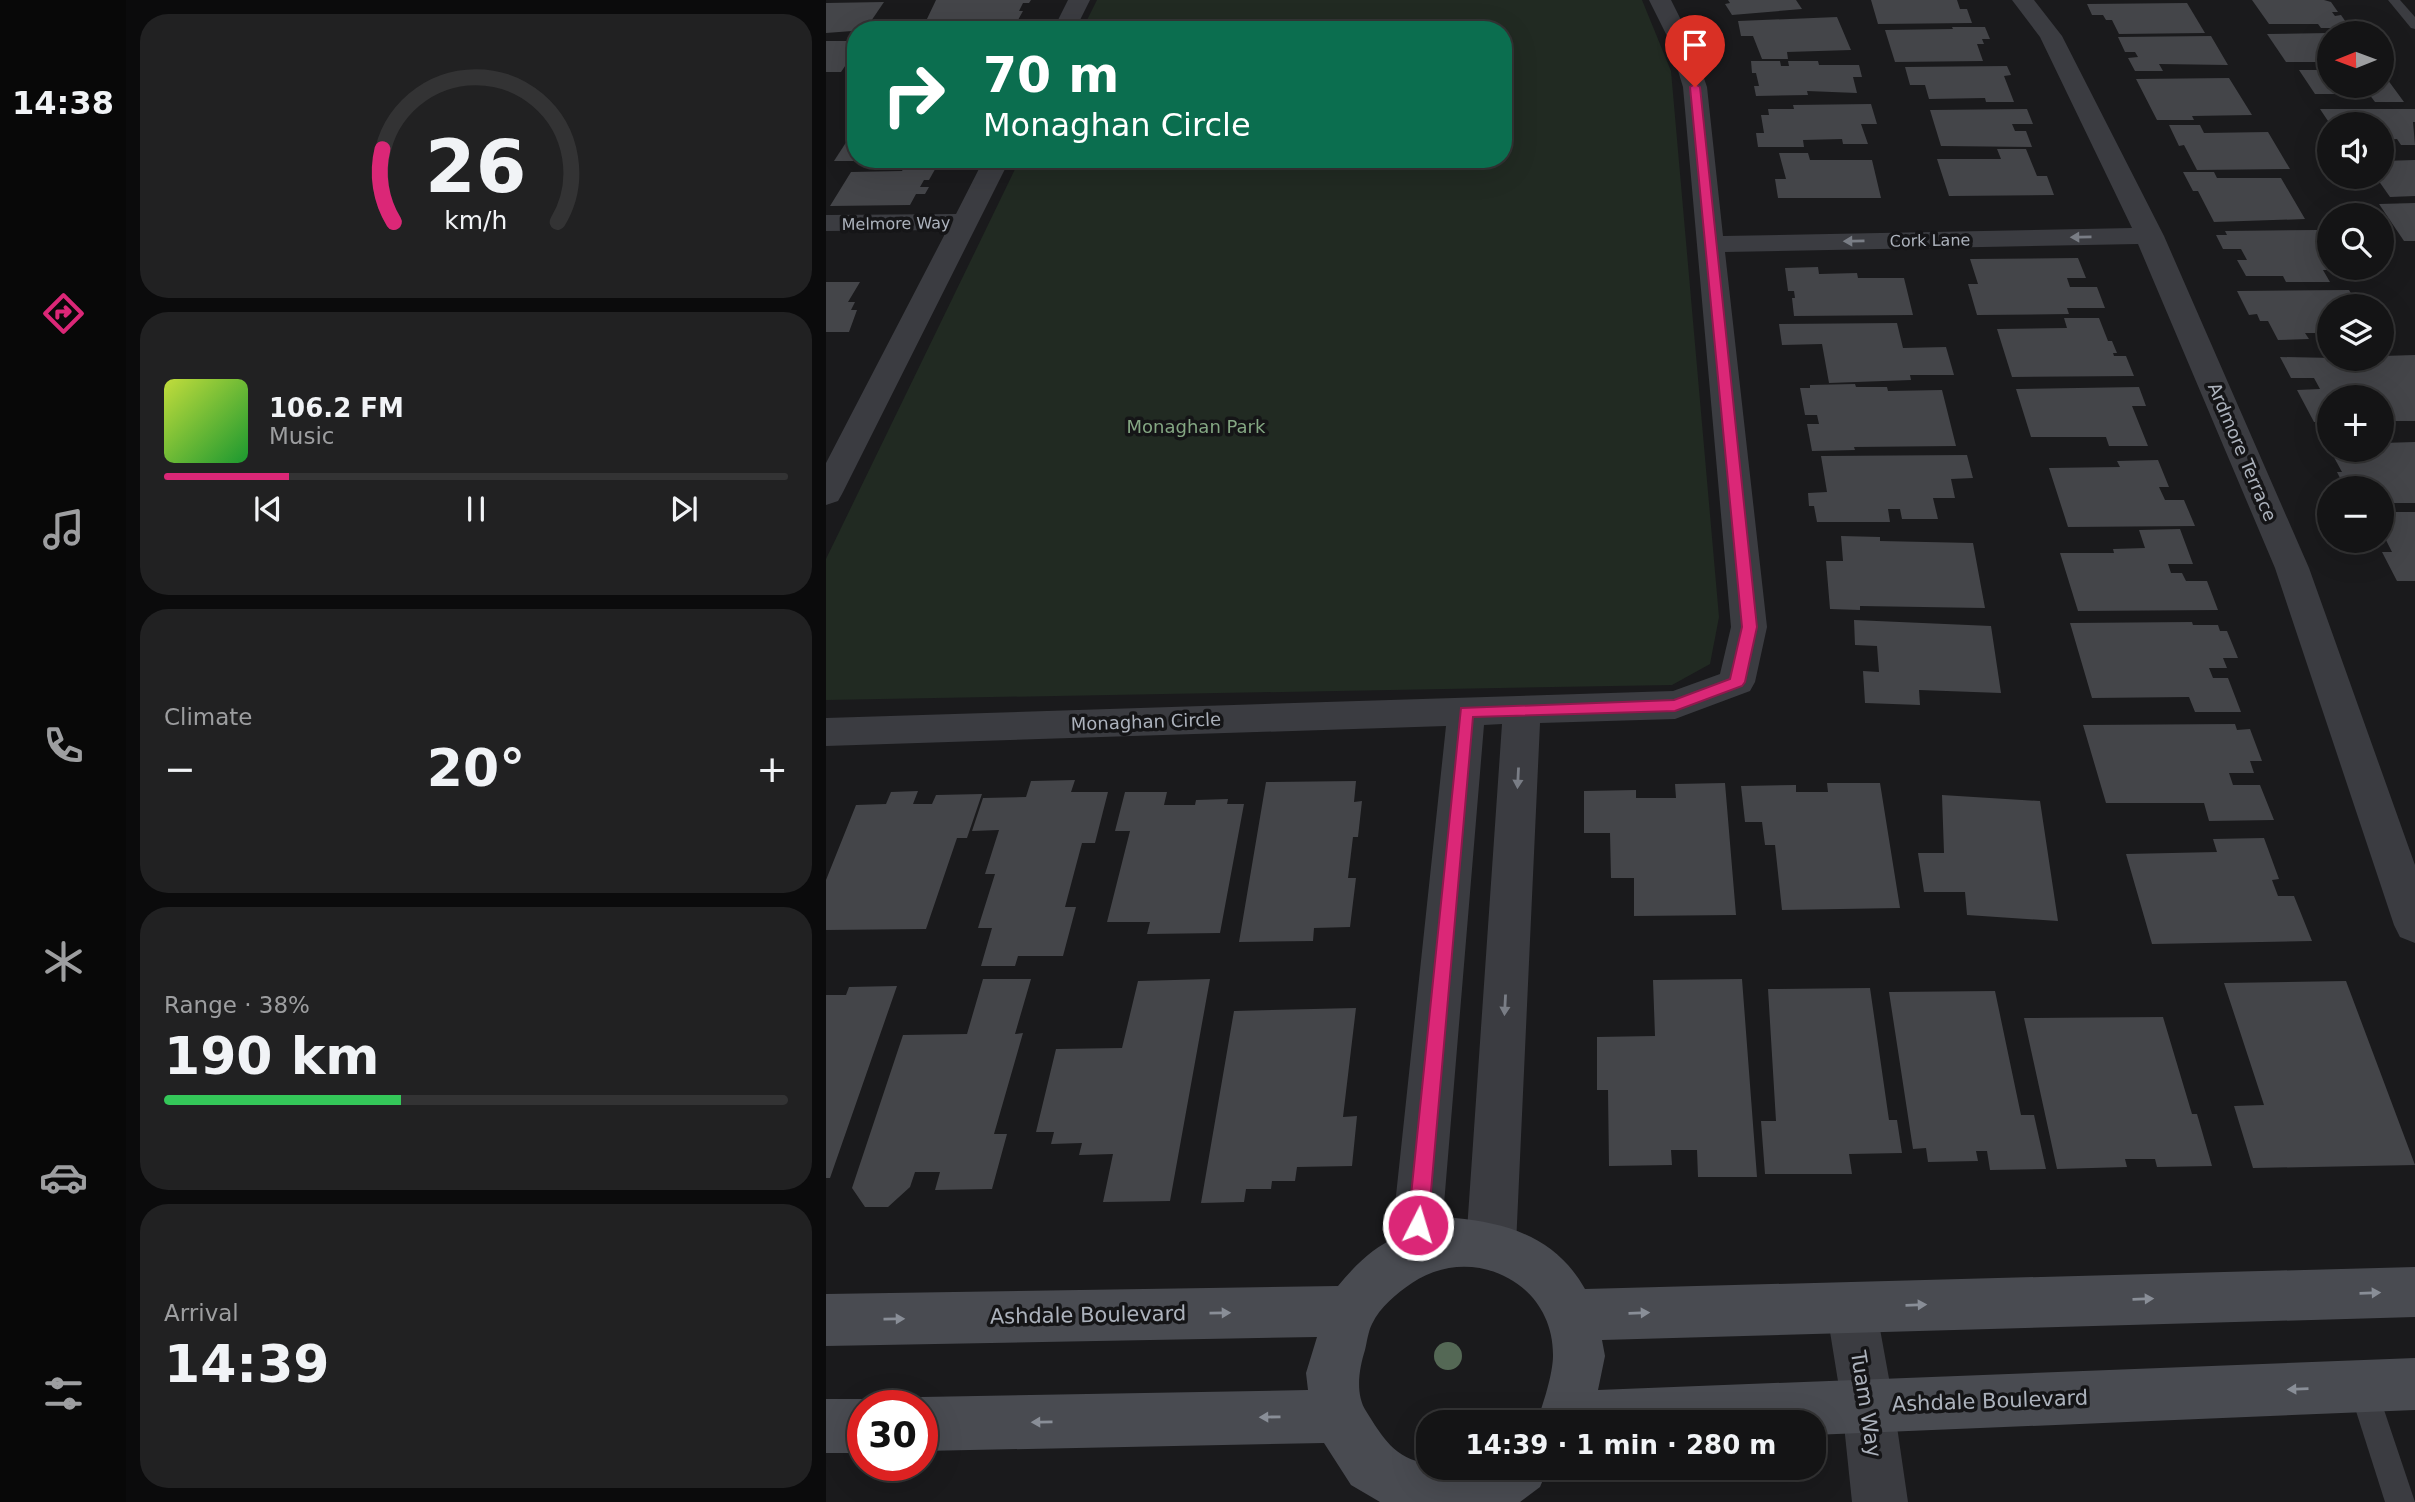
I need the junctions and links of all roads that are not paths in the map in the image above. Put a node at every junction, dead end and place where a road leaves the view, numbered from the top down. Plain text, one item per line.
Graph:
1 (1079, 0) edge
2 (1660, 0) edge
3 (2023, 0) edge
4 (2394, 0) edge
5 (1068, 21) edge
6 (2415, 25) edge
7 (992, 168) edge
8 (1805, 217) dead end
9 (965, 222) junction
10 (826, 223) edge
11 (2144, 225) junction
12 (1718, 227) junction
13 (826, 494) edge
14 (1522, 710) junction
15 (1466, 712) junction
16 (826, 732) edge
17 (2415, 925) edge
18 (1491, 1245) junction
19 (1415, 1252) junction
20 (2415, 1292) edge
21 (1851, 1307) junction
22 (1349, 1311) junction
23 (1571, 1315) junction
24 (826, 1320) edge
25 (2415, 1384) edge
26 (2362, 1386) junction
27 (1868, 1406) junction
28 (1566, 1410) edge
29 (1781, 1410) edge
30 (1338, 1416) junction
31 (938, 1424) edge
32 (826, 1426) edge
33 (847, 1426) edge
34 (1504, 1480) edge
35 (1452, 1499) edge
36 (1880, 1502) edge
37 (2400, 1502) edge

1 - 5 street
2 - 12 street, Monaghan Circle
3 - 11 street, Ardmore Terrace
4 - 6 lane
7 - 9 street
8 - 11 street, Cork Lane
9 - 10 street, Melmore Way
9 - 13 street
11 -> 12 street, Cork Lane
11 - 17 street, Ardmore Terrace
12 - 14 street, Monaghan Circle
14 - 15 street, Monaghan Circle
14 -> 18 street
15 - 16 street, Monaghan Circle
15 - 19 street
18 - 19 street
18 - 23 street
19 - 22 street
21 -> 20 street
23 -> 21 street
21 - 27 street, Tuam Way
24 -> 22 street, Ashdale Boulevard
22 - 30 street
23 - 28 street
25 - 26 street, Ashdale Boulevard
26 -> 27 street, Ashdale Boulevard
26 - 37 lane
27 - 29 street, Ashdale Boulevard
27 - 36 street, Tuam Way
30 -> 31 street
30 - 35 street
32 - 33 street
34 - 35 street

